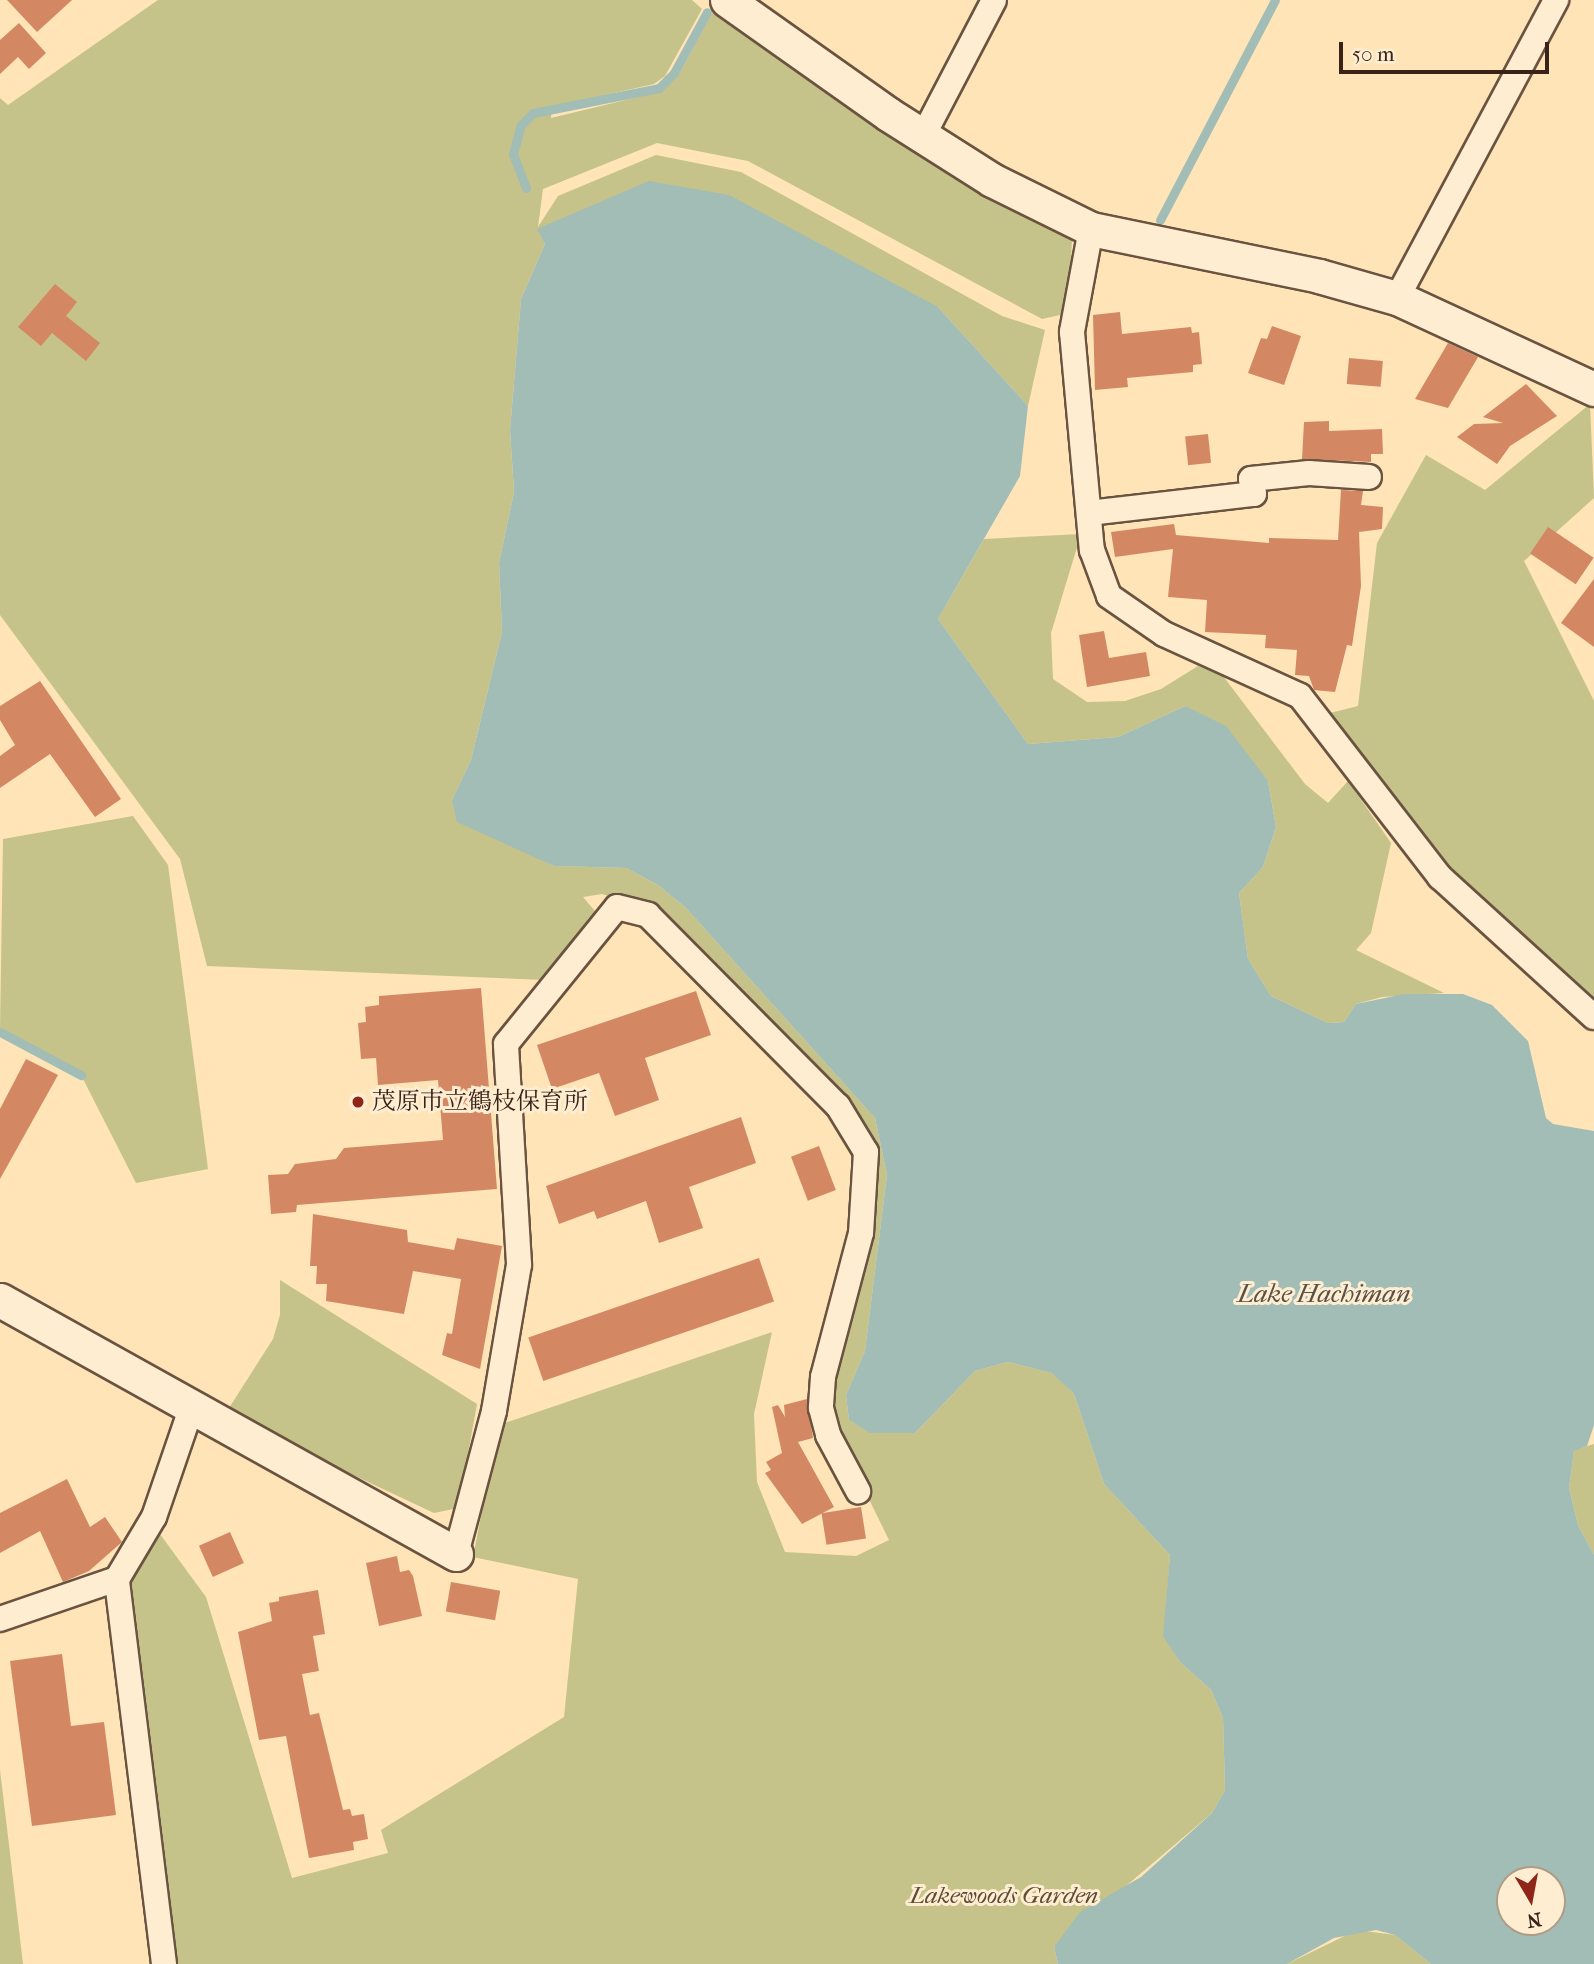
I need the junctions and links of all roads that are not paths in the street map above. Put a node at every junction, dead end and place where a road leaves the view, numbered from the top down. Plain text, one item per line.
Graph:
1 (727, 0) edge
2 (994, 0) edge
3 (1556, 0) edge
4 (923, 136) junction
5 (1091, 229) junction
6 (1397, 298) junction
7 (1594, 389) edge
8 (1369, 477) dead end
9 (1089, 513) junction
10 (1594, 1017) edge
11 (0, 1300) edge
12 (192, 1406) junction
13 (858, 1491) dead end
14 (456, 1554) joint
15 (117, 1579) junction
16 (0, 1619) edge
17 (164, 1964) edge

1 - 4 main road
2 - 4 street
3 - 6 street
4 - 5 main road
5 - 6 main road
5 - 9 street
6 - 7 main road
8 - 9 street
9 - 10 street
11 - 12 main road
12 - 14 main road
12 - 15 street
13 - 14 street
15 - 16 street
15 - 17 street

